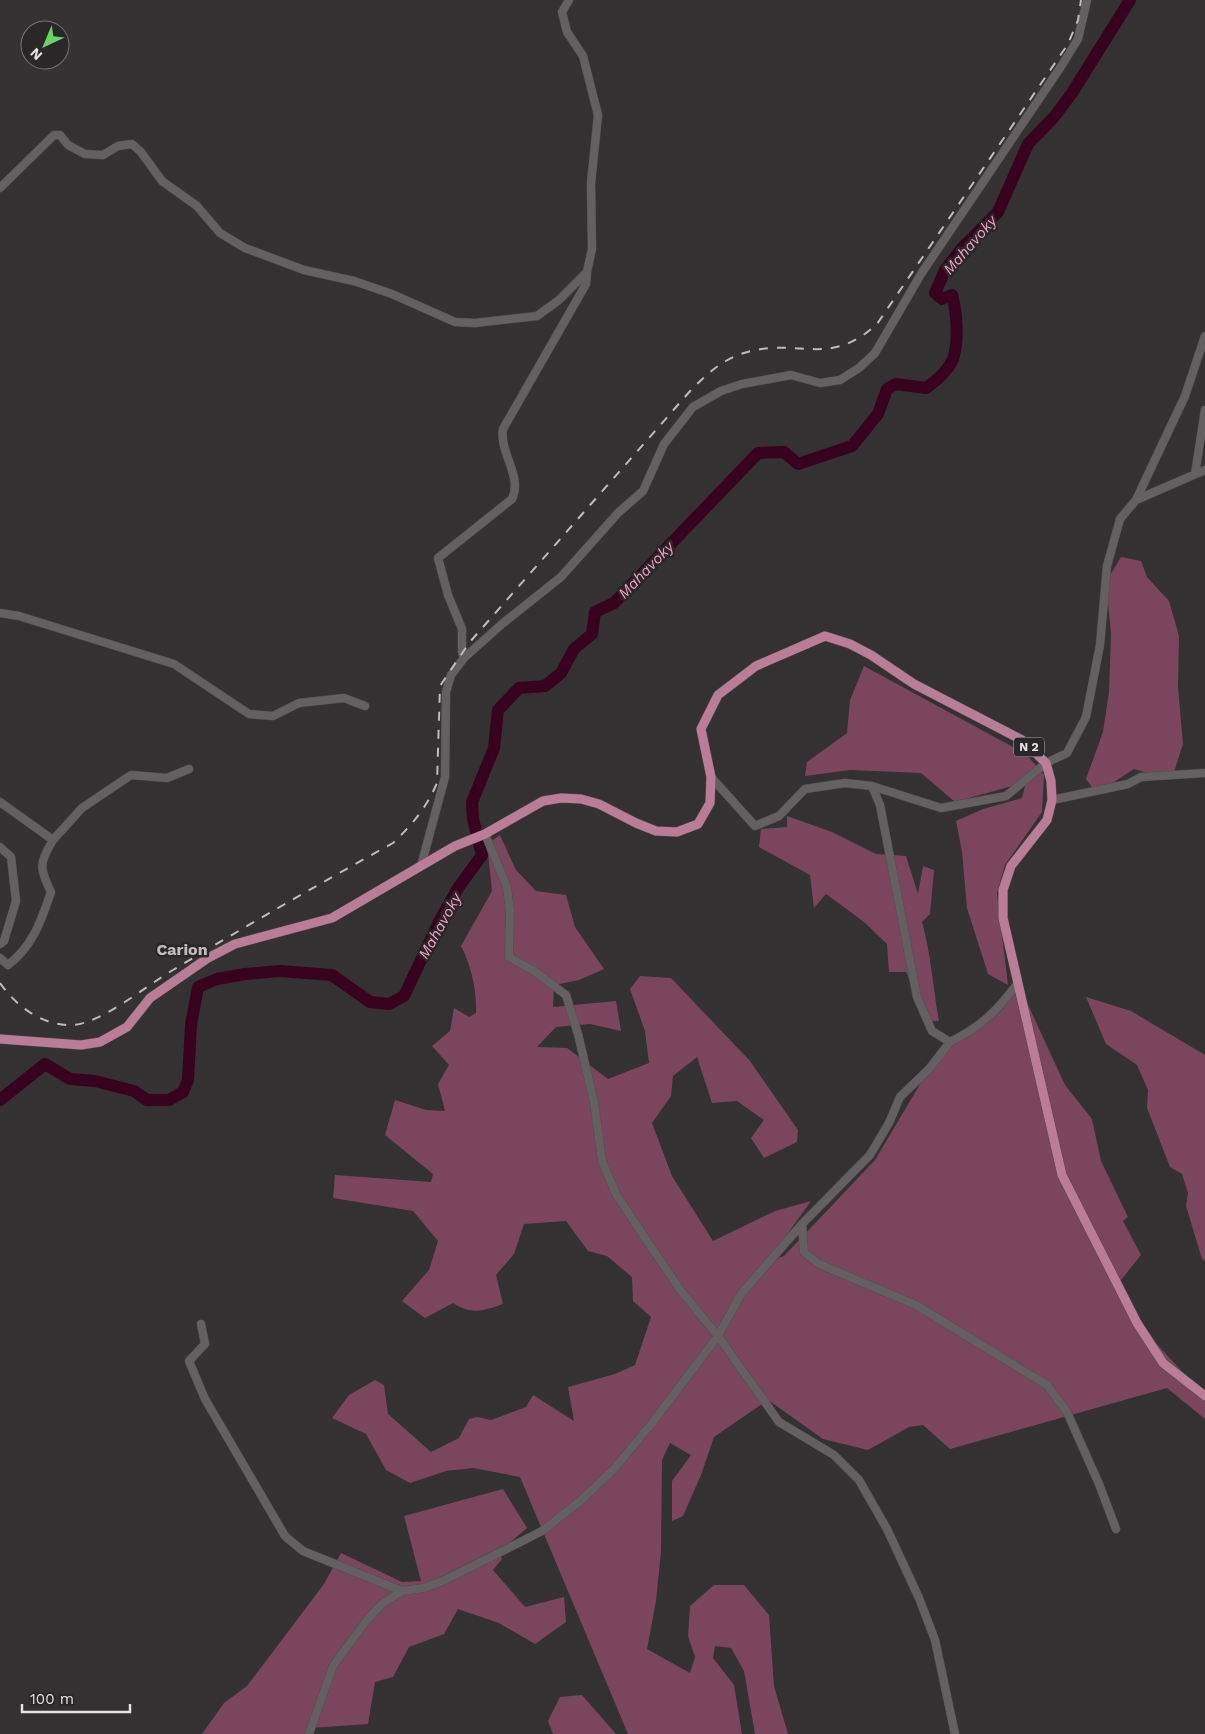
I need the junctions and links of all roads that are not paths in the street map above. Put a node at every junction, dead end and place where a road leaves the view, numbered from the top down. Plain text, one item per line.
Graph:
1 (569, 0) edge
2 (1087, 0) edge
3 (0, 188) edge
4 (587, 272) junction
5 (1205, 336) edge
6 (1205, 410) edge
7 (1205, 470) edge
8 (1195, 474) junction
9 (1136, 500) junction
10 (0, 613) edge
11 (464, 658) junction
12 (365, 706) dead end
13 (1046, 762) junction
14 (189, 769) dead end
15 (1205, 773) edge
16 (711, 777) junction
17 (872, 786) junction
18 (1052, 800) junction
19 (0, 802) edge
20 (485, 834) junction
21 (53, 840) junction
22 (0, 848) edge
23 (421, 866) junction
24 (0, 944) edge
25 (0, 958) edge
26 (1018, 983) junction
27 (0, 1038) edge
28 (950, 1042) junction
29 (802, 1224) junction
30 (200, 1324) dead end
31 (718, 1336) junction
32 (1205, 1396) edge
33 (1116, 1529) dead end
34 (402, 1591) junction
35 (309, 1734) edge
36 (955, 1734) edge

1 - 4 street
2 - 11 street
3 - 4 street
4 - 11 street
5 - 9 street
6 - 8 street
7 - 8 street
8 - 9 street
9 - 13 street
10 - 12 street
11 - 23 street
13 - 16 main road, N 2
13 - 17 street
13 - 18 main road, N 2
14 - 21 street
15 - 18 street
16 - 17 street
16 - 20 main road, N 2
17 - 28 street
18 - 26 main road, N 2
19 - 21 street
20 - 23 main road, N 2
20 - 31 street
21 - 25 street
22 - 24 street
23 - 27 main road, N 2
26 - 28 street
26 - 32 main road, N 2
28 - 29 street
29 - 31 street
29 - 33 street
30 - 34 street
31 - 34 street
31 - 36 street
34 - 35 street

